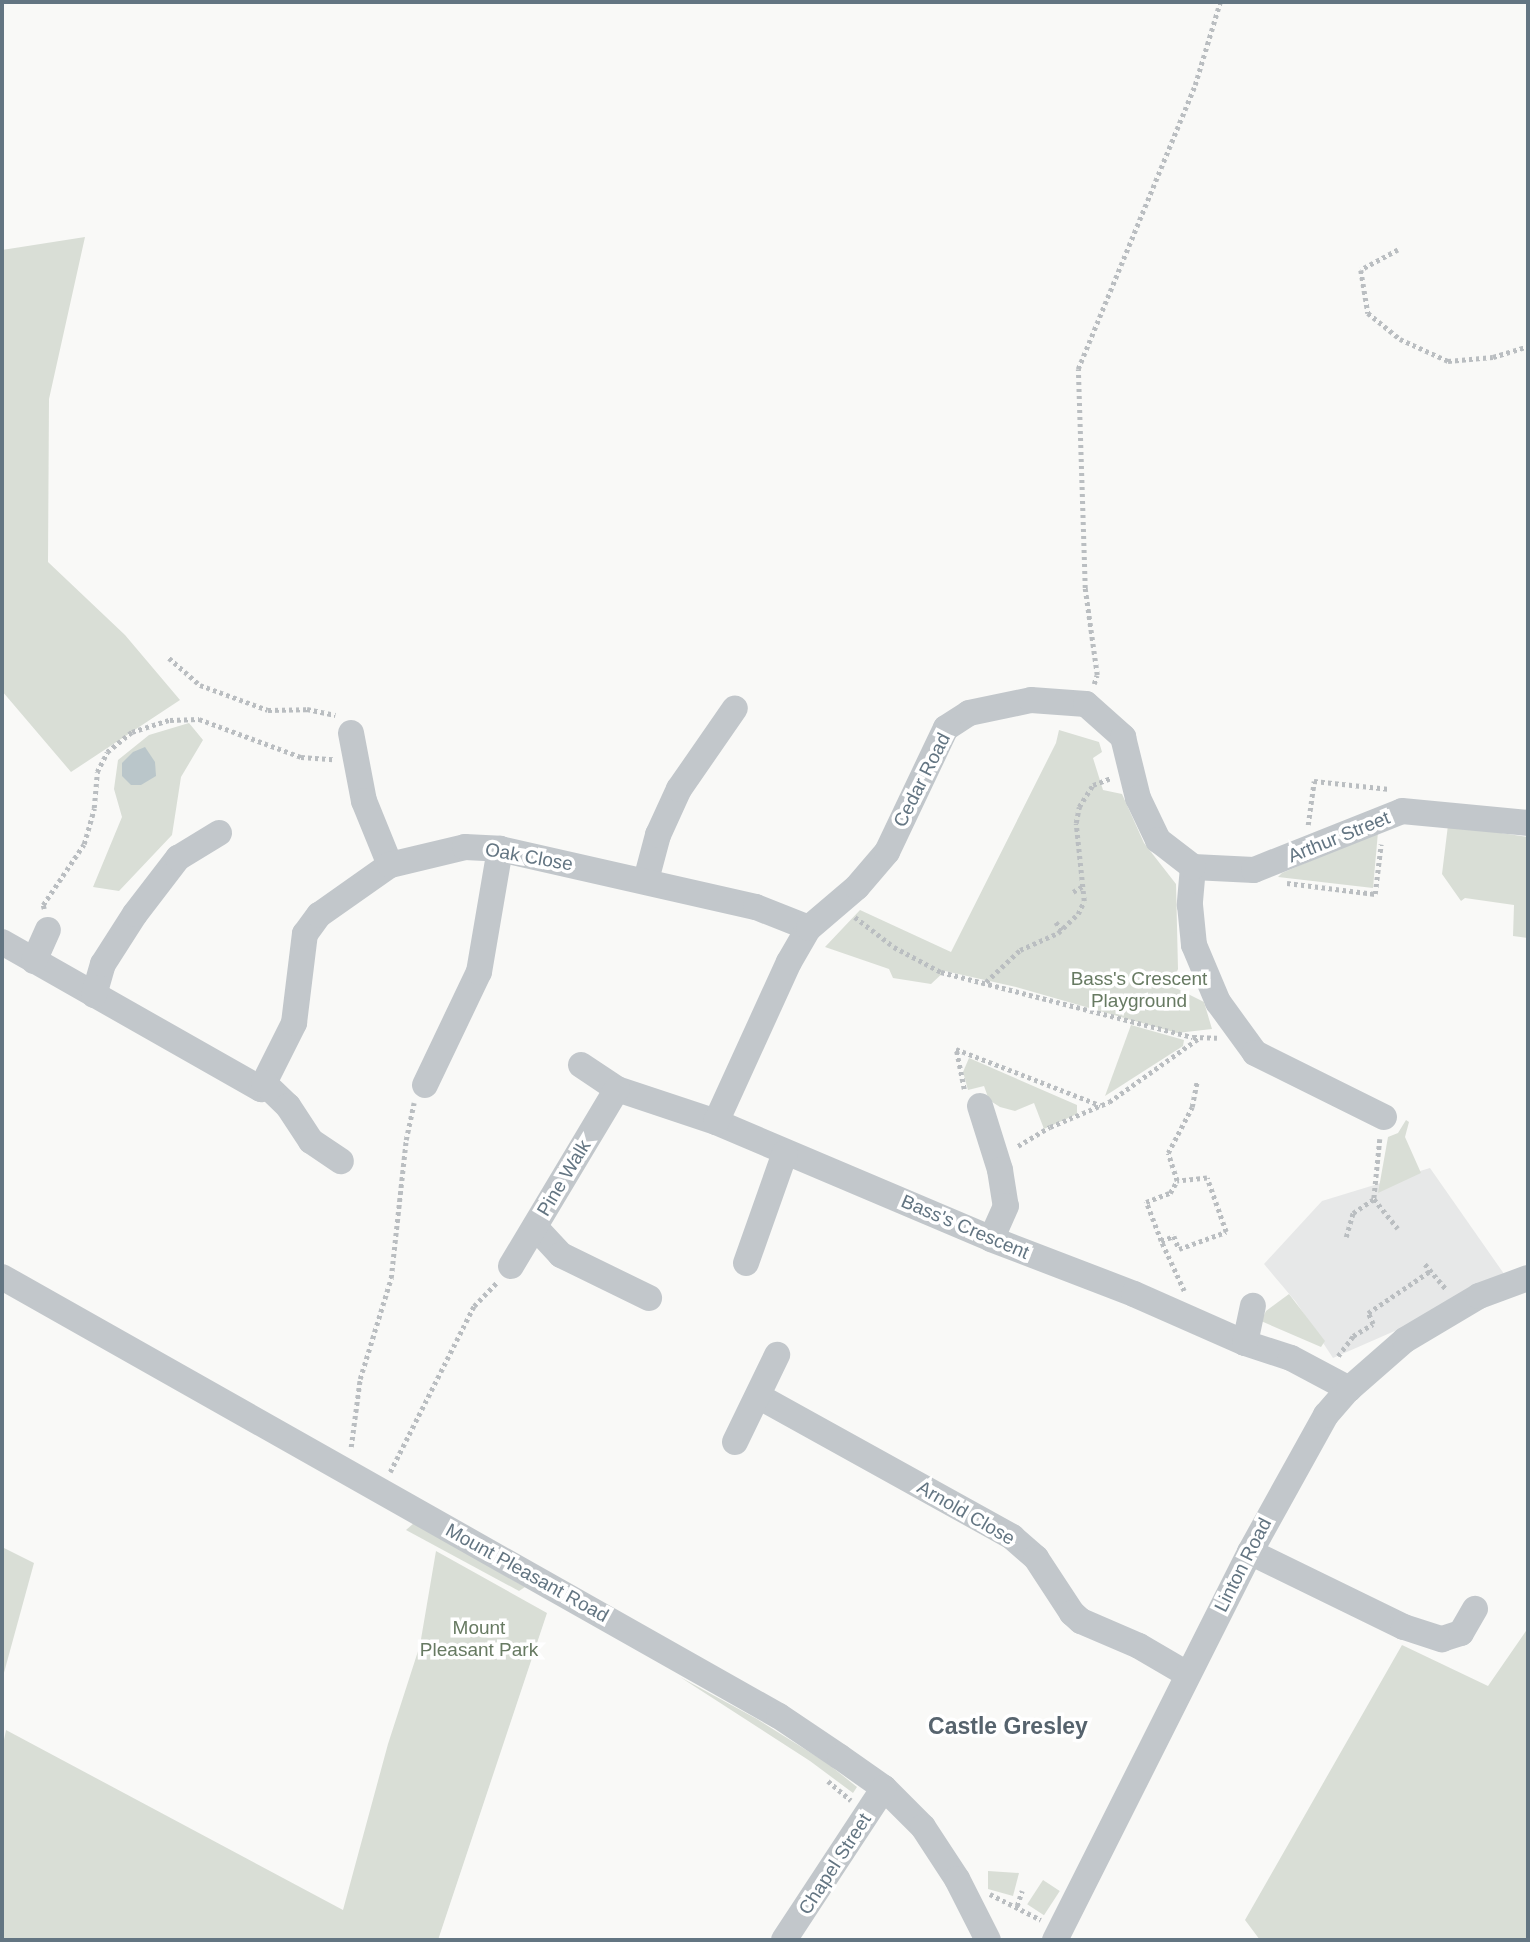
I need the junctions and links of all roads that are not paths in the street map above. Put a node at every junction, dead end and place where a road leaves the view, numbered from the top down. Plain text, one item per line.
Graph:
1 (735, 708) dead end
2 (354, 746) road end
3 (1528, 822) edge
4 (219, 833) dead end
5 (500, 849) junction
6 (390, 866) junction
7 (1193, 867) junction
8 (646, 880) junction
9 (809, 928) junction
10 (48, 930) road end
11 (2, 942) edge
12 (34, 961) junction
13 (94, 995) junction
14 (581, 1065) dead end
15 (264, 1083) junction
16 (425, 1085) road end
17 (617, 1088) junction
18 (981, 1106) road end
19 (1384, 1117) road end
20 (716, 1122) junction
21 (785, 1153) junction
22 (341, 1161) dead end
23 (535, 1227) junction
24 (991, 1239) junction
25 (746, 1263) dead end
26 (511, 1266) road end
27 (2, 1277) edge
28 (1528, 1278) edge
29 (649, 1298) dead end
30 (1253, 1306) dead end
31 (1245, 1343) junction
32 (777, 1355) dead end
33 (1349, 1389) junction
34 (758, 1396) junction
35 (735, 1442) dead end
36 (1250, 1552) junction
37 (1475, 1609) dead end
38 (1187, 1674) junction
39 (884, 1788) junction
40 (1058, 1936) edge
41 (784, 1940) edge
42 (988, 1940) edge

1 - 8 street
2 - 6 street
3 - 7 street, Arthur Street
4 - 13 street
5 - 6 street, Oak Close
5 - 8 street, Oak Close
5 - 16 street
6 - 15 street, Oak Close
7 - 9 street, Cedar Road
7 - 19 street
8 - 9 street, Oak Close
9 - 20 street, Cedar Road
10 - 12 street
11 - 12 street
12 - 13 street
13 - 15 street
14 - 17 street, Bass's Crescent
15 - 22 street
17 - 20 street, Bass's Crescent
17 - 23 street, Pine Walk
18 - 24 street
20 - 21 street, Bass's Crescent
21 - 24 street, Bass's Crescent
21 - 25 street
23 - 26 street, Pine Walk
23 - 29 street
24 - 31 street, Bass's Crescent
27 - 39 street, Mount Pleasant Road
28 - 33 street, Linton Road
30 - 31 street
31 - 33 street, Bass's Crescent
32 - 34 street
33 - 36 street, Linton Road
34 - 35 street
34 - 38 street, Arnold Close
36 - 37 street
36 - 38 street, Linton Road
38 - 40 street, Linton Road
39 - 41 street, Chapel Street
39 - 42 street, Mount Pleasant Road

